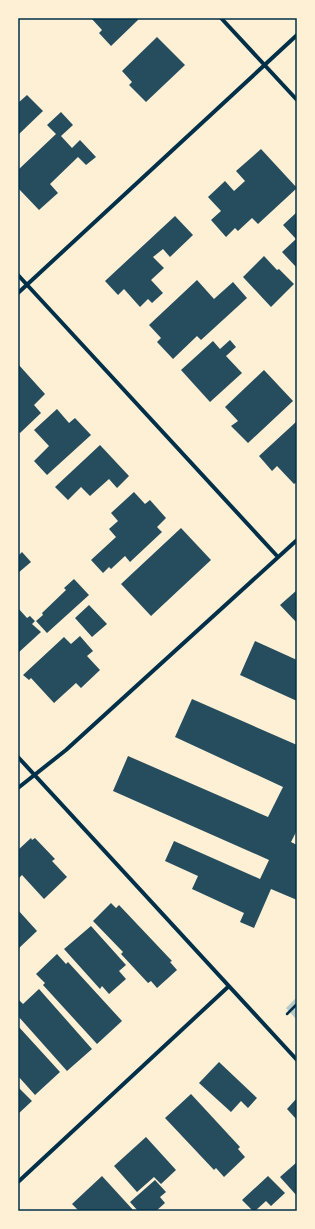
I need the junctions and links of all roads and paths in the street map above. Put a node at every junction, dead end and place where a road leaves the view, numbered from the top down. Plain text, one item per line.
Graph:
1 (220, 18) edge
2 (297, 34) edge
3 (264, 65) junction
4 (297, 100) edge
5 (18, 275) edge
6 (27, 285) junction
7 (18, 293) edge
8 (297, 540) edge
9 (278, 557) junction
10 (18, 757) edge
11 (35, 774) junction
12 (18, 788) edge
13 (229, 986) junction
14 (297, 1004) edge
15 (286, 1014) dead end
16 (297, 1060) edge
17 (18, 1182) edge

1 - 3 street
2 - 3 street
3 - 4 street
3 - 6 street
5 - 6 street
6 - 7 street
6 - 9 street
8 - 9 street
9 - 11 street
10 - 11 street
11 - 12 street
11 - 13 street
13 - 16 street
13 - 17 street
14 - 15 path

